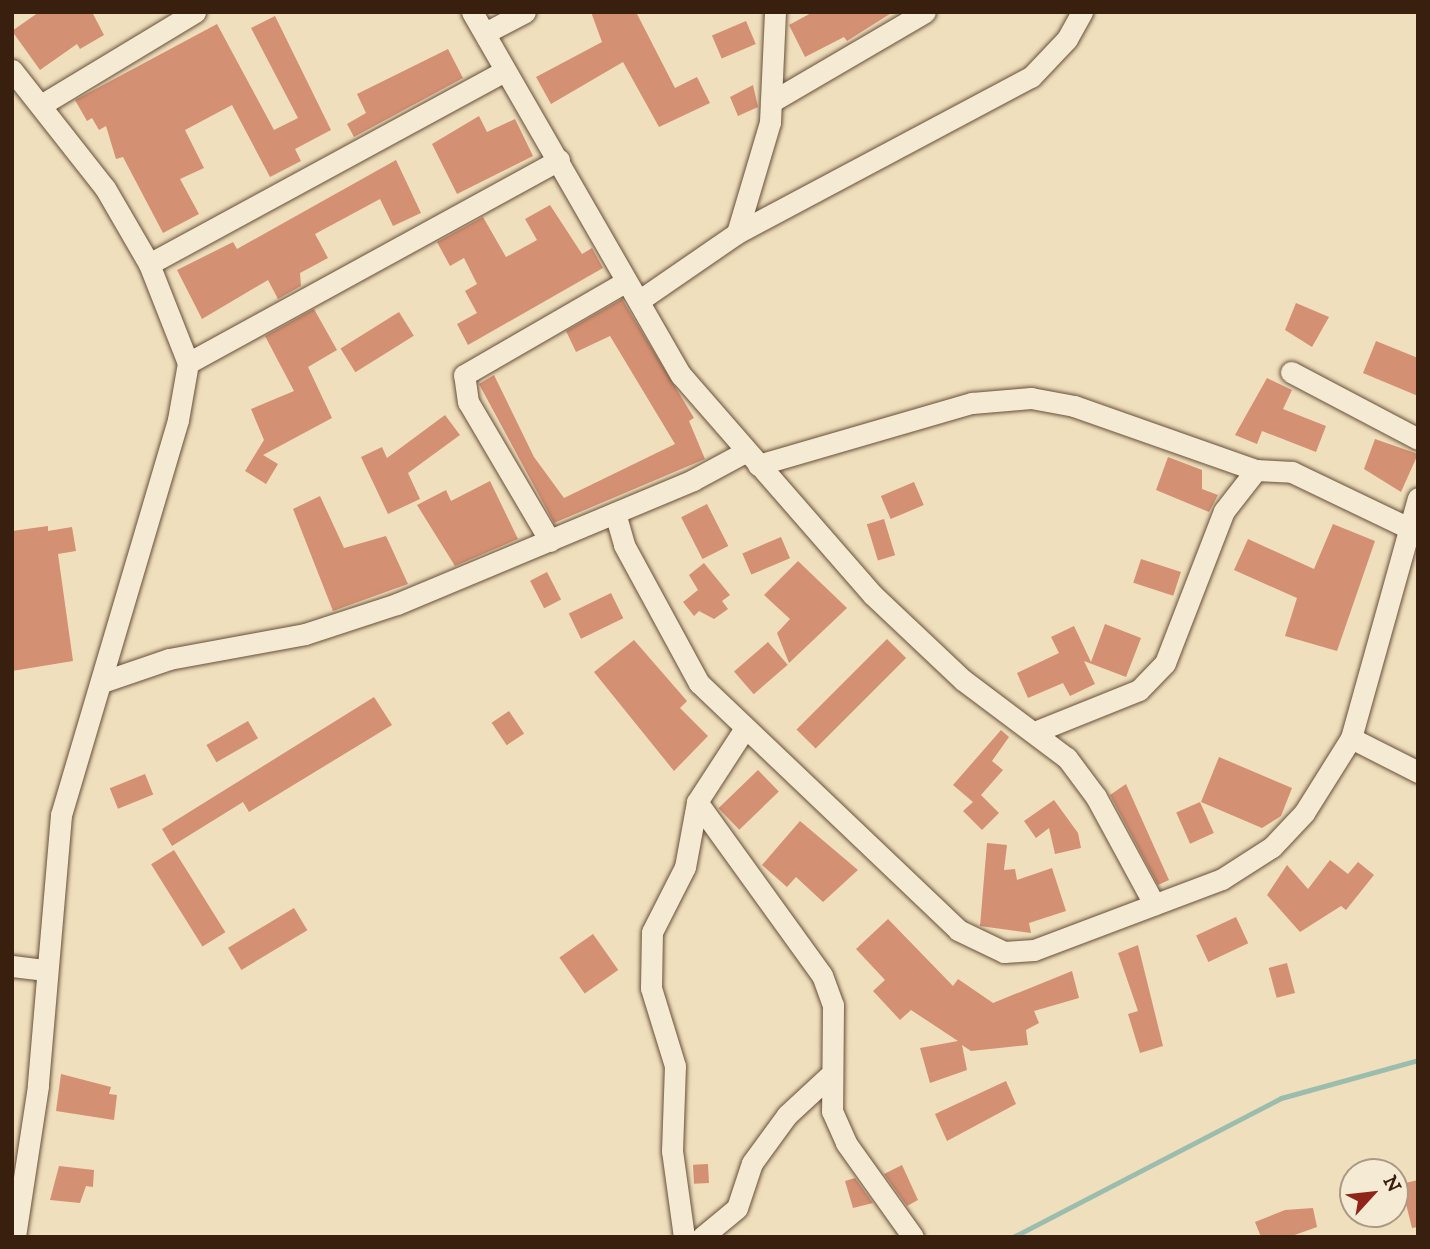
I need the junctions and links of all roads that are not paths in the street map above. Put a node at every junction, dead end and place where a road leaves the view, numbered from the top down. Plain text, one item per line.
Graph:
1 (195, 12) edge
2 (472, 12) edge
3 (525, 12) edge
4 (775, 12) edge
5 (925, 12) edge
6 (1082, 12) edge
7 (485, 33) junction
8 (12, 70) edge
9 (504, 71) junction
10 (771, 102) junction
11 (41, 106) junction
12 (559, 160) junction
13 (737, 233) junction
14 (149, 264) junction
15 (625, 282) junction
16 (640, 300) junction
17 (188, 363) junction
18 (1291, 372) dead end
19 (1418, 439) edge
20 (750, 459) junction
21 (1256, 470) junction
22 (1418, 498) edge
23 (615, 513) junction
24 (1410, 534) edge
25 (550, 541) junction
26 (102, 682) junction
27 (745, 728) junction
28 (1037, 731) junction
29 (1352, 738) junction
30 (1418, 772) edge
31 (697, 802) junction
32 (1154, 904) junction
33 (12, 966) edge
34 (44, 970) junction
35 (828, 1077) junction
36 (15, 1237) edge
37 (684, 1237) edge
38 (702, 1237) edge
39 (913, 1237) edge

1 - 11 street
2 - 7 street
3 - 7 street
4 - 10 street
5 - 10 street
6 - 13 street
7 - 9 street
8 - 11 street
9 - 12 street
9 - 14 street
10 - 13 street
11 - 14 street
12 - 15 street
12 - 17 street
13 - 16 street
14 - 17 street
15 - 16 street
15 - 25 street
16 - 20 street
17 - 26 street
18 - 19 street
20 - 21 street
20 - 23 street
20 - 28 street
21 - 24 street
21 - 28 street
22 - 24 street
23 - 25 street
23 - 27 street
24 - 29 street
25 - 26 street
26 - 34 street
27 - 31 street
27 - 32 street
28 - 32 street
29 - 30 street
29 - 32 street
31 - 35 street
31 - 37 street
33 - 34 street
34 - 36 street
35 - 38 street
35 - 39 street

